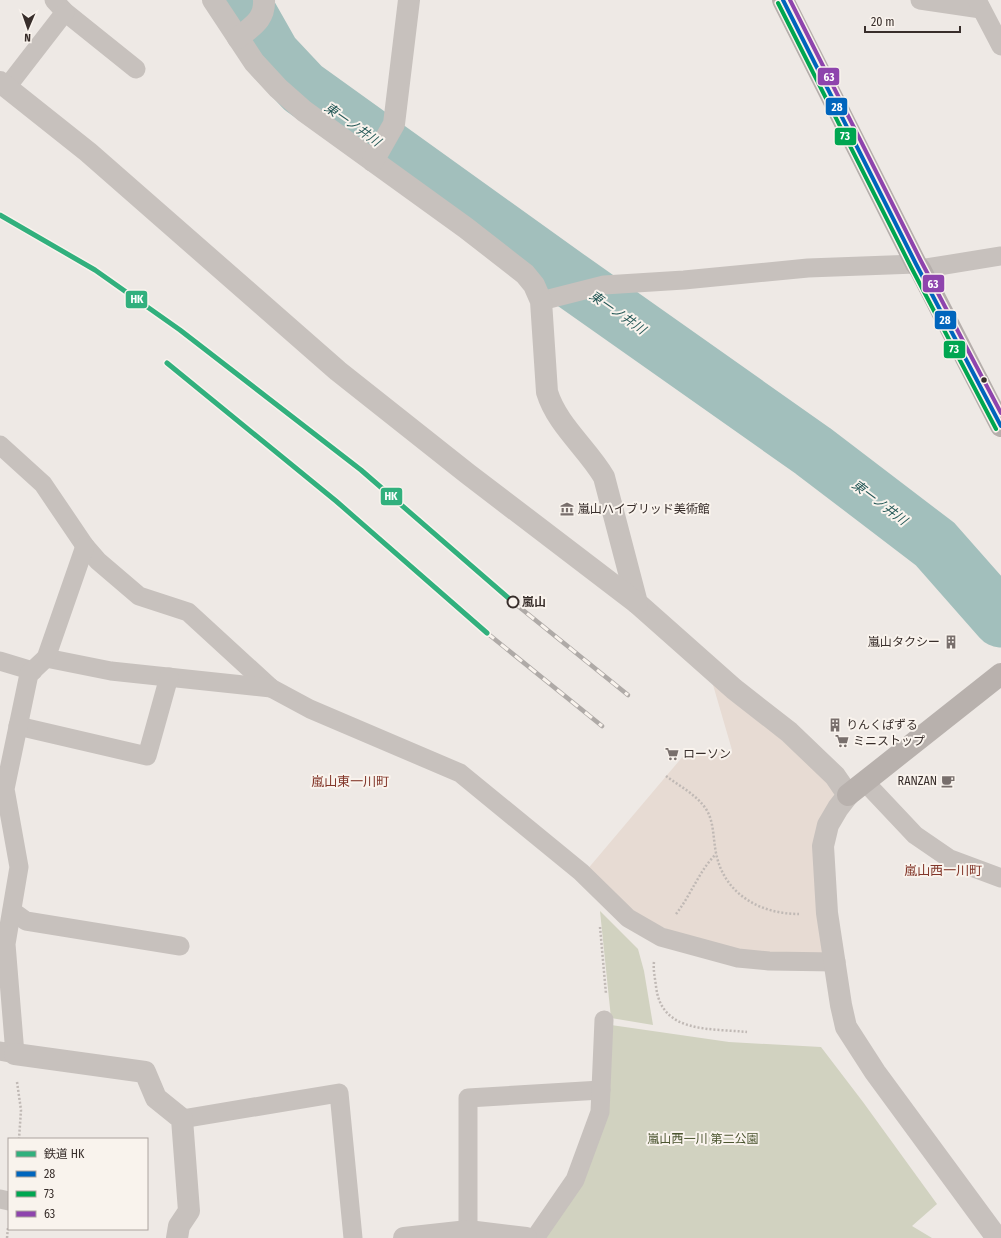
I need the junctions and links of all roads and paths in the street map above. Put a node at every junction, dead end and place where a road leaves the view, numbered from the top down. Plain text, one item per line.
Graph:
1 (213, 0) edge
2 (409, 0) edge
3 (783, 0) edge
4 (920, 0) edge
5 (979, 5) edge
6 (59, 6) edge
7 (262, 9) edge
8 (240, 36) junction
9 (1001, 46) edge
10 (136, 69) dead end
11 (3, 84) edge
12 (375, 156) junction
13 (1001, 256) edge
14 (918, 266) junction
15 (541, 301) junction
16 (1001, 426) edge
17 (0, 445) edge
18 (84, 546) junction
19 (637, 603) junction
20 (46, 658) junction
21 (0, 660) edge
22 (33, 671) junction
23 (1001, 674) edge
24 (169, 677) junction
25 (271, 688) junction
26 (18, 726) junction
27 (666, 776) dead end
28 (865, 782) junction
29 (848, 795) junction
30 (716, 854) junction
31 (1001, 878) edge
32 (597, 888) junction
33 (12, 911) junction
34 (800, 914) dead end
35 (673, 919) dead end
36 (180, 946) dead end
37 (655, 955) dead end
38 (836, 962) junction
39 (604, 1020) joint
40 (747, 1032) dead end
41 (7, 1053) edge
42 (601, 1090) junction
43 (182, 1119) junction
44 (19, 1138) edge
45 (468, 1231) junction
46 (177, 1238) edge
47 (353, 1238) edge
48 (404, 1238) edge
49 (526, 1238) edge
50 (535, 1238) edge
51 (996, 1238) edge

1 - 8 street
2 - 12 street
3 - 14 main road
4 - 5 lane
5 - 9 lane
6 - 10 lane
6 - 11 lane
7 - 8 street
8 - 12 street
11 - 19 street
12 - 15 street
13 - 14 lane
14 - 15 lane
14 - 16 main road
15 - 19 street
17 - 18 lane
18 - 20 lane
18 - 25 lane
19 - 29 street
20 - 22 lane
20 - 24 lane
21 - 22 lane
22 - 26 lane
23 - 28 main road
24 - 25 lane
24 - 26 lane
25 - 32 lane
26 - 33 lane
27 - 30 path
28 - 29 main road
28 - 31 lane
29 - 38 street
30 - 34 path
30 - 35 path
32 - 38 lane
32 - 39 path
33 - 36 lane
33 - 41 lane
37 - 40 path
38 - 51 street
39 - 42 lane
41 - 43 street
41 - 44 path
42 - 45 lane
42 - 50 lane
43 - 46 street
43 - 47 lane
45 - 48 street
45 - 49 street

